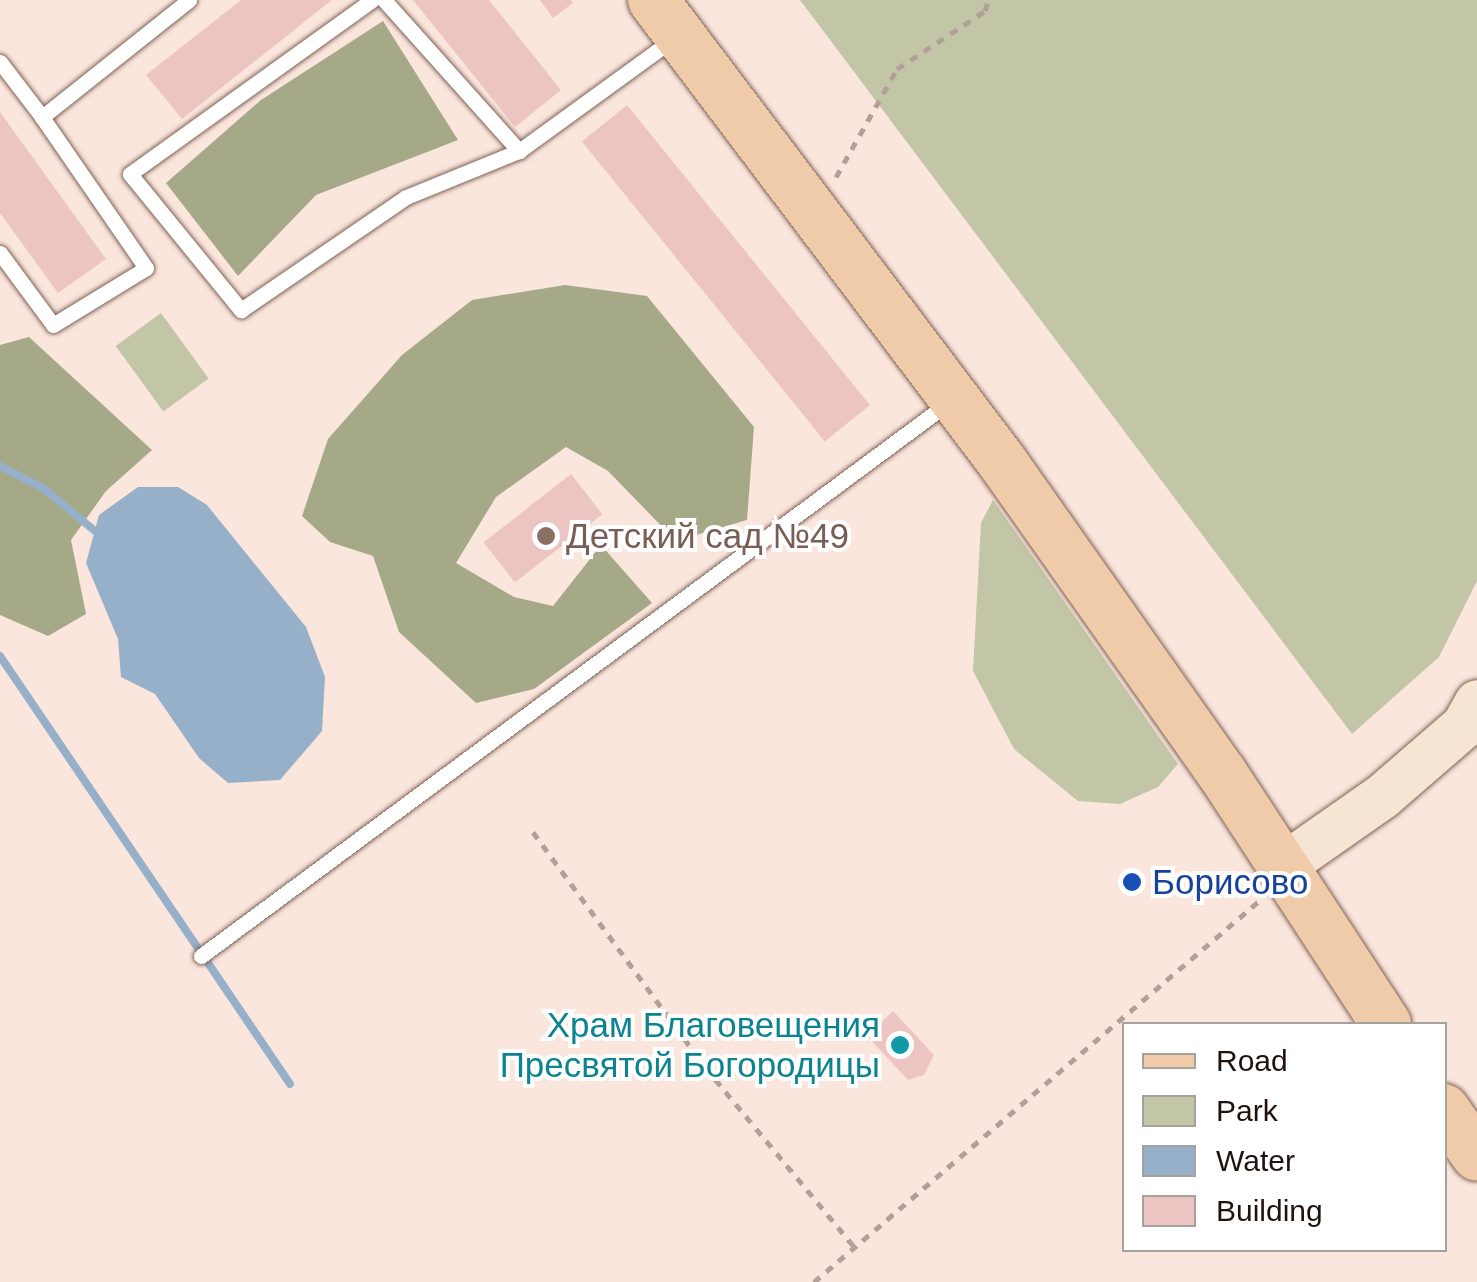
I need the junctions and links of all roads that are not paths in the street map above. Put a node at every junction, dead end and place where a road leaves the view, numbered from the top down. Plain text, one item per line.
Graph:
1 (189, 0) edge
2 (372, 0) edge
3 (384, 0) edge
4 (666, 17) edge
5 (0, 62) edge
6 (42, 117) junction
7 (518, 151) junction
8 (0, 252) edge
9 (955, 398) junction
10 (1477, 702) edge
11 (1282, 866) junction
12 (200, 956) dead end
13 (1385, 1022) edge
14 (1447, 1113) edge
15 (1477, 1156) edge

1 - 6 lane
2 - 7 lane
3 - 7 lane
4 - 7 lane
4 - 9 main road
5 - 6 lane
6 - 8 lane
9 - 11 main road
9 - 12 lane
10 - 11 street
11 - 13 main road
14 - 15 main road

